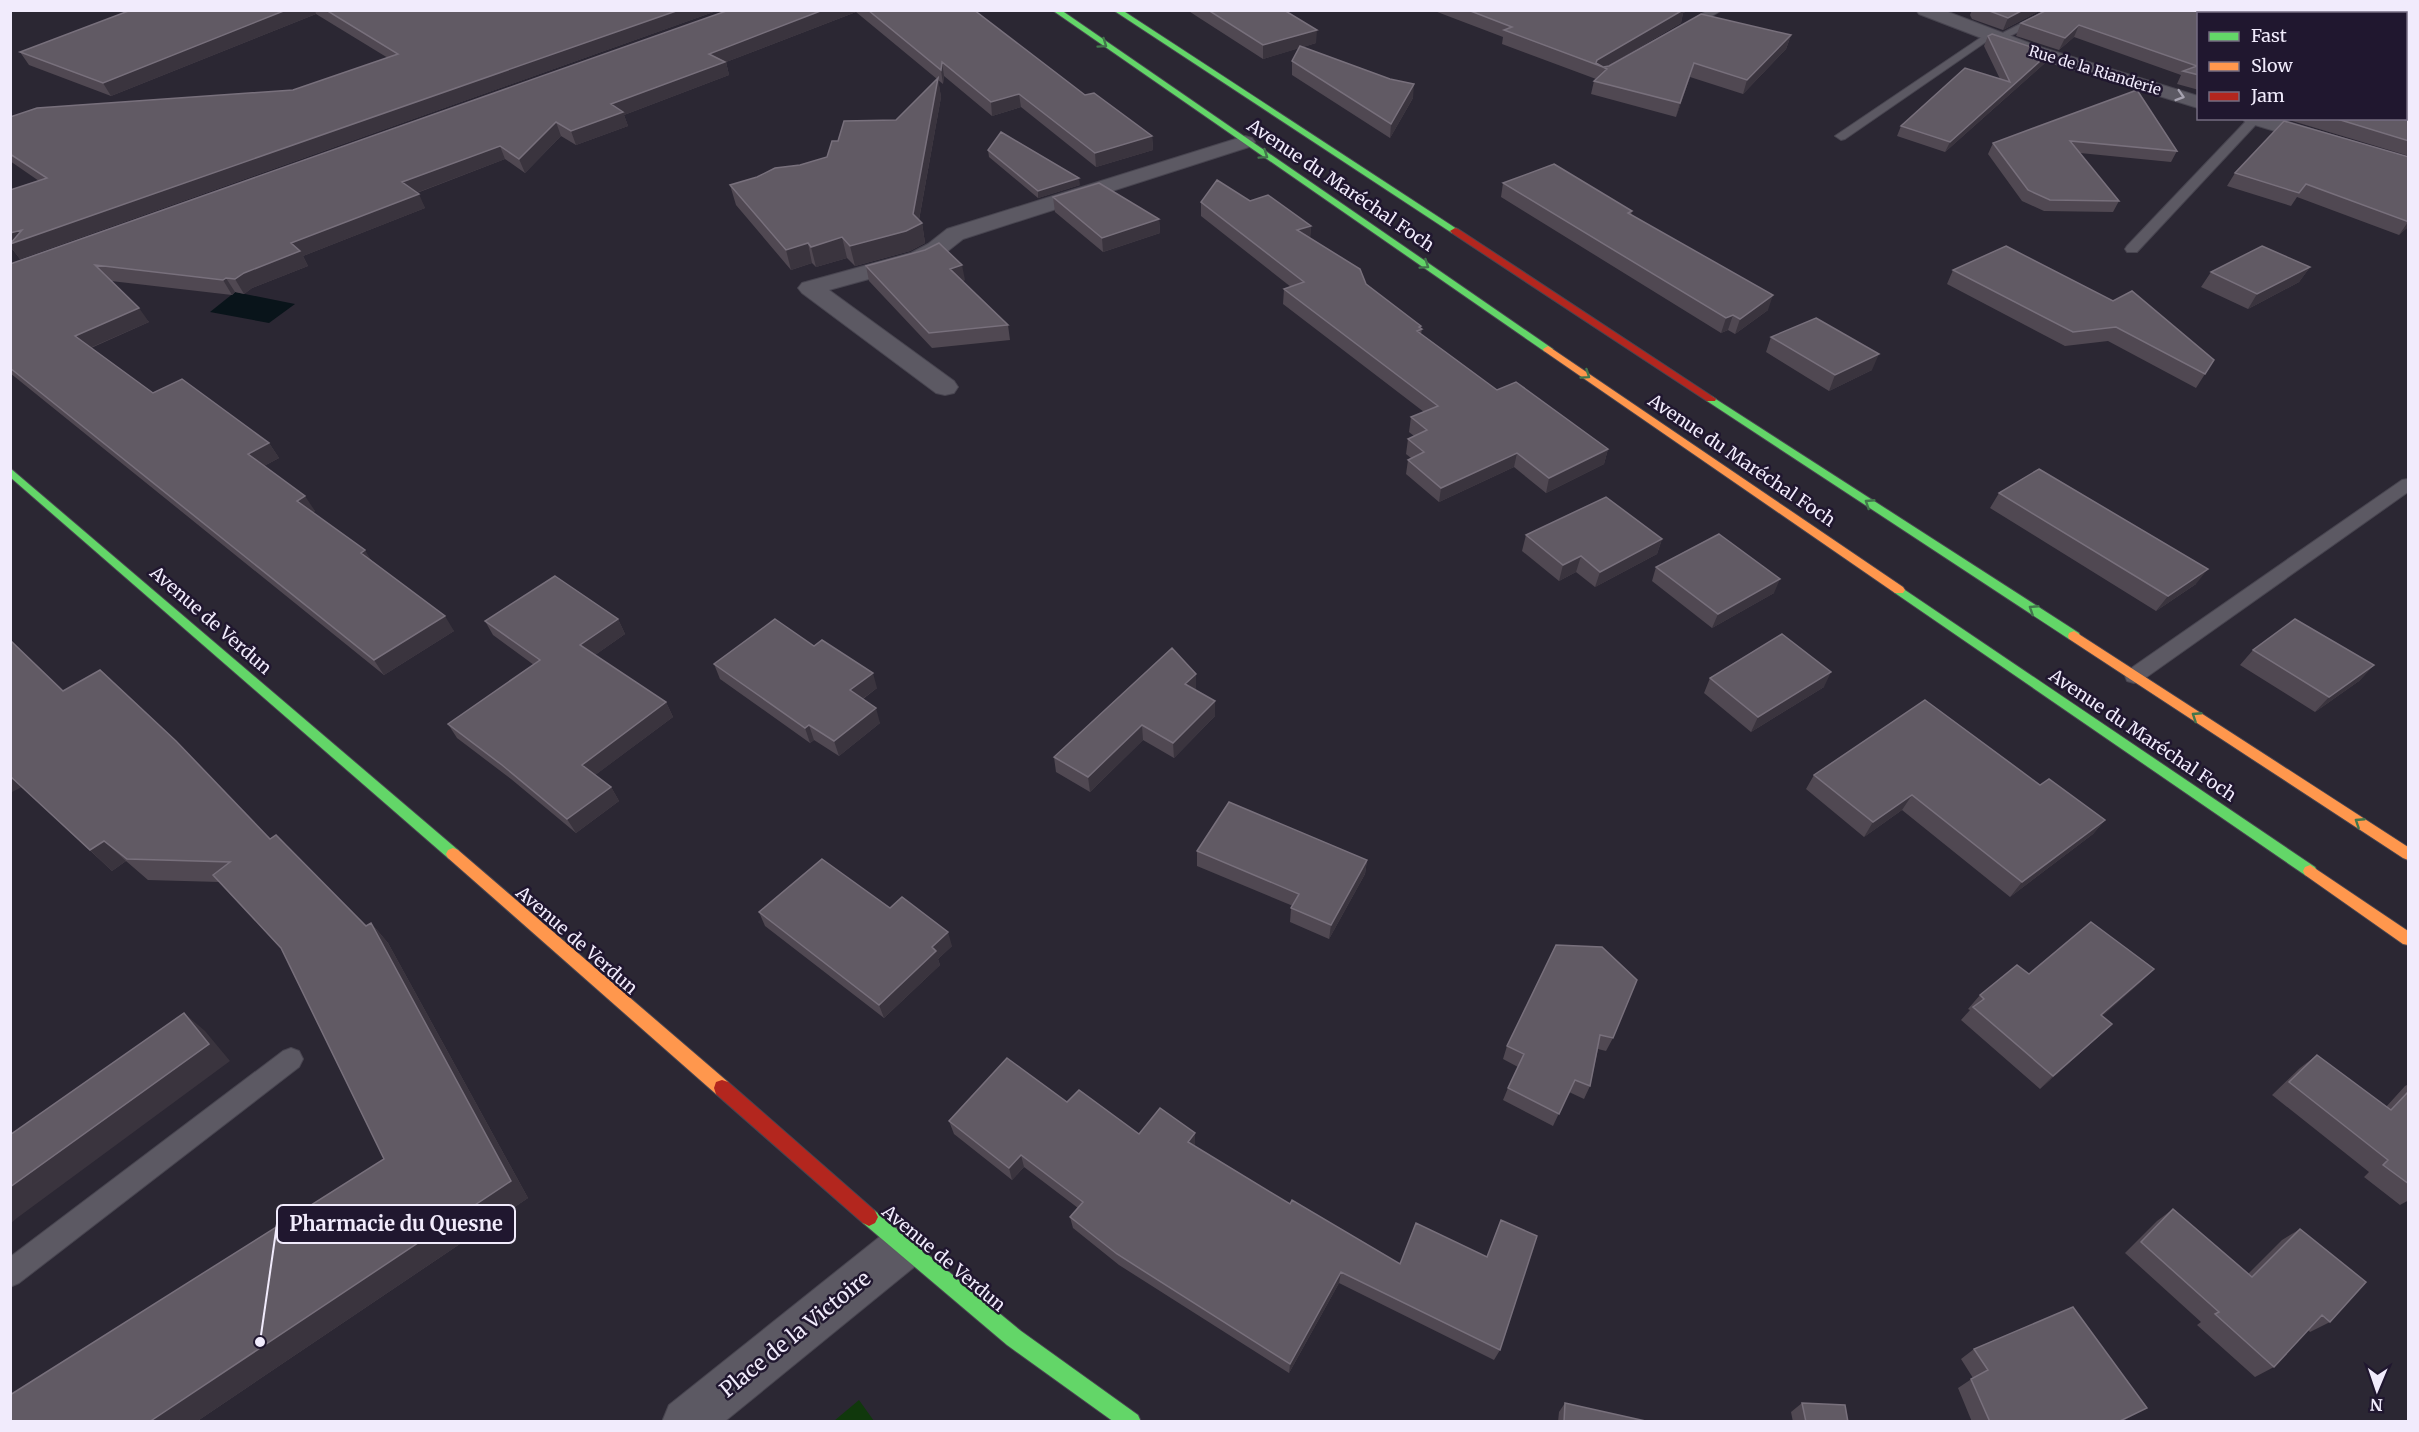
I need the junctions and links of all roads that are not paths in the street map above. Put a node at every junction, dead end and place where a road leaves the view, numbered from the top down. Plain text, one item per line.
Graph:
1 (1055, 10) edge
2 (1116, 10) edge
3 (1717, 10) edge
4 (1925, 10) edge
5 (2057, 10) edge
6 (1678, 32) edge
7 (1993, 36) junction
8 (2197, 101) edge
9 (2253, 120) edge
10 (2257, 120) edge
11 (1841, 136) dead end
12 (1245, 142) junction
13 (2409, 165) edge
14 (2132, 249) dead end
15 (945, 387) dead end
16 (10, 471) edge
17 (2409, 484) edge
18 (2134, 676) junction
19 (2409, 854) edge
20 (2409, 939) edge
21 (291, 1059) dead end
22 (903, 1247) junction
23 (10, 1274) edge
24 (686, 1422) edge
25 (1131, 1422) edge

1 -> 12 main road, Avenue du Maréchal Foch
18 -> 2 main road, Avenue du Maréchal Foch
3 - 6 lane
4 - 7 street, Rue de la Rianderie
5 - 7 lane
7 -> 8 street, Rue de la Rianderie
7 - 11 lane
9 - 14 lane
10 - 13 street
12 - 15 street
12 -> 20 main road, Avenue du Maréchal Foch
16 - 22 main road, Avenue de Verdun
17 - 18 lane
19 -> 18 main road, Avenue du Maréchal Foch
21 - 23 lane
22 - 24 street, Place de la Victoire
22 - 25 main road, Avenue de Verdun

